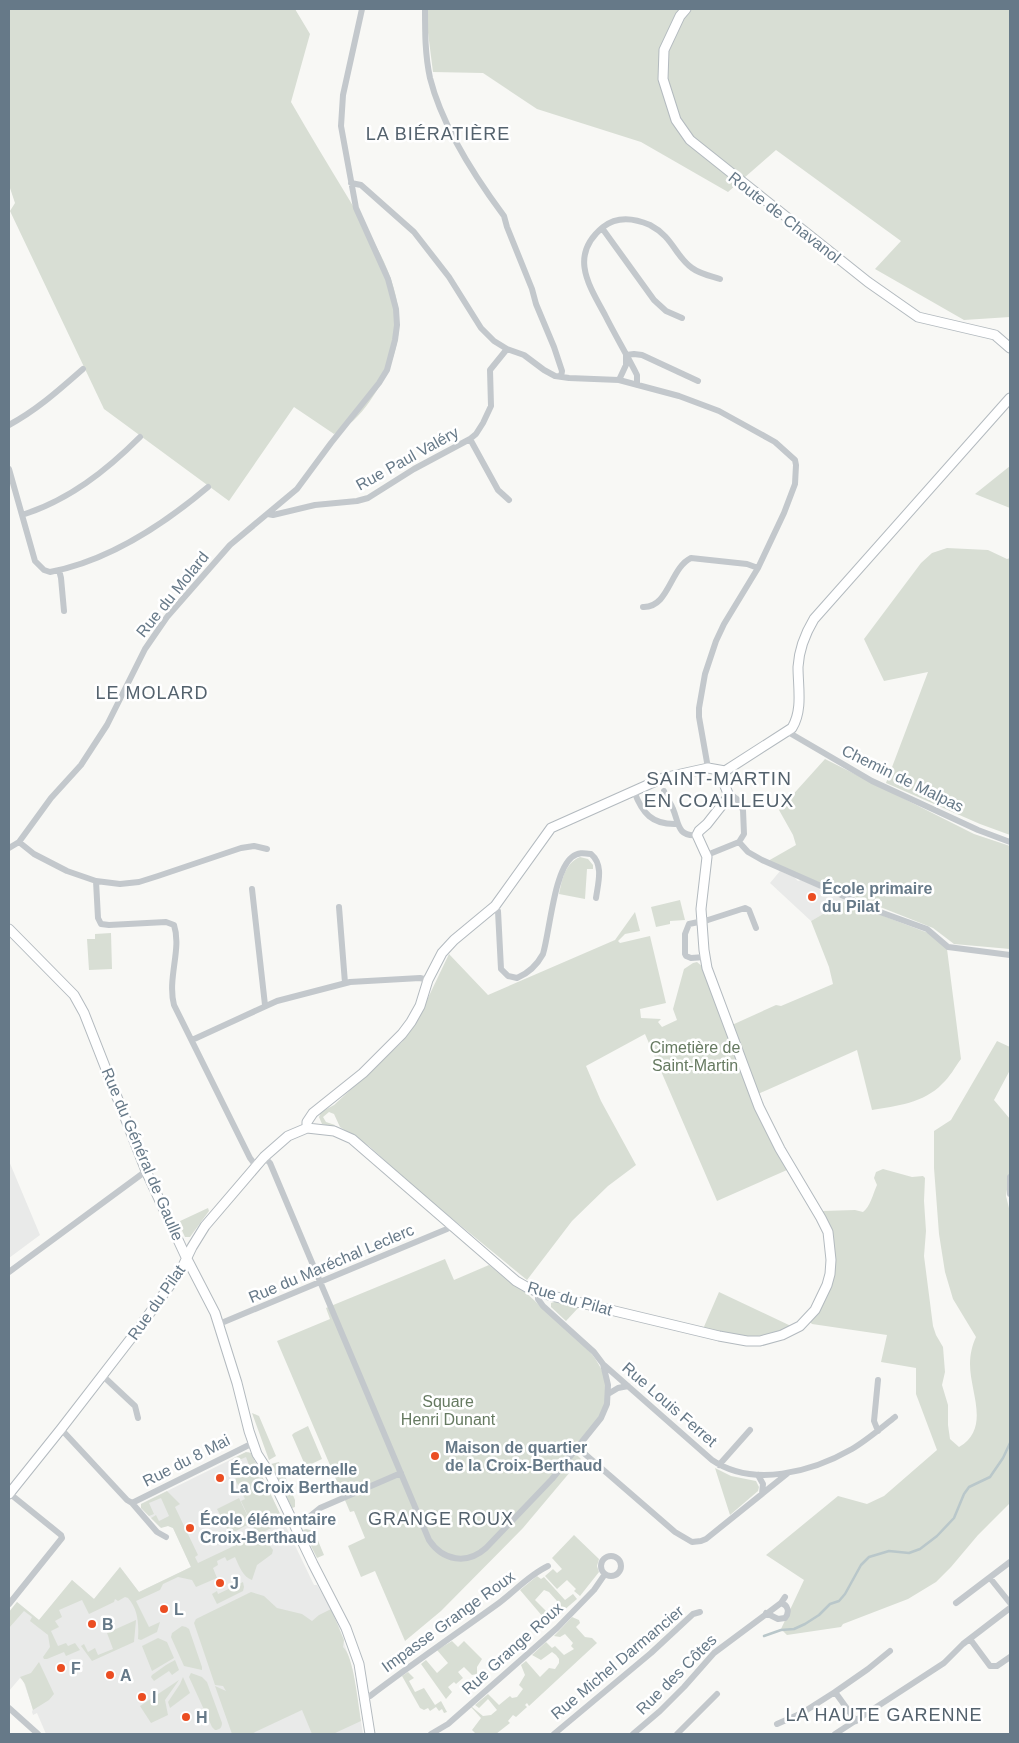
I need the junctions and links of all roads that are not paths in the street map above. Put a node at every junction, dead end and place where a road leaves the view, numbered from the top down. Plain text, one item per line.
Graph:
1 (362, 9) edge
2 (425, 9) edge
3 (686, 9) edge
4 (351, 183) junction
5 (602, 228) junction
6 (720, 279) dead end
7 (682, 318) dead end
8 (1010, 348) edge
9 (507, 349) junction
10 (626, 355) junction
11 (83, 369) dead end
12 (562, 377) junction
13 (620, 380) junction
14 (698, 381) dead end
15 (637, 385) junction
16 (1010, 398) edge
17 (9, 425) edge
18 (140, 437) dead end
19 (470, 438) junction
20 (9, 469) edge
21 (208, 487) dead end
22 (509, 500) dead end
23 (268, 514) junction
24 (22, 515) junction
25 (758, 568) junction
26 (59, 570) junction
27 (642, 607) dead end
28 (64, 611) dead end
29 (788, 732) junction
30 (708, 768) junction
31 (725, 770) junction
32 (634, 791) junction
33 (728, 792) junction
34 (655, 799) dead end
35 (678, 824) junction
36 (697, 836) junction
37 (19, 842) junction
38 (739, 842) junction
39 (1010, 842) edge
40 (9, 848) edge
41 (267, 849) dead end
42 (707, 855) junction
43 (96, 881) junction
44 (252, 889) dead end
45 (596, 898) dead end
46 (495, 906) junction
47 (339, 907) dead end
48 (702, 921) junction
49 (756, 928) dead end
50 (9, 929) edge
51 (1010, 955) edge
52 (704, 957) junction
53 (428, 980) junction
54 (346, 983) junction
55 (265, 1005) junction
56 (192, 1040) junction
57 (307, 1128) junction
58 (264, 1157) junction
59 (256, 1166) junction
60 (146, 1171) junction
61 (1010, 1178) edge
62 (1010, 1194) edge
63 (452, 1226) junction
64 (186, 1257) junction
65 (9, 1272) edge
66 (320, 1282) junction
67 (538, 1292) junction
68 (219, 1324) junction
69 (603, 1364) junction
70 (103, 1376) junction
71 (878, 1380) dead end
72 (628, 1386) junction
73 (608, 1394) junction
74 (895, 1417) dead end
75 (138, 1418) dead end
76 (61, 1429) junction
77 (750, 1430) dead end
78 (878, 1431) junction
79 (253, 1443) junction
80 (578, 1448) junction
81 (719, 1465) junction
82 (790, 1472) junction
83 (401, 1473) junction
84 (758, 1475) junction
85 (9, 1493) edge
86 (762, 1494) junction
87 (132, 1503) junction
88 (294, 1526) junction
89 (166, 1537) dead end
90 (1010, 1562) edge
91 (548, 1566) dead end
92 (605, 1574) dead end
93 (990, 1578) junction
94 (956, 1603) dead end
95 (1010, 1603) edge
96 (9, 1604) edge
97 (1010, 1608) edge
98 (700, 1612) dead end
99 (766, 1614) junction
100 (970, 1639) junction
101 (890, 1651) dead end
102 (1010, 1657) edge
103 (835, 1692) junction
104 (717, 1694) dead end
105 (365, 1697) junction
106 (9, 1708) edge
107 (856, 1721) junction
108 (777, 1724) dead end
109 (34, 1732) edge
110 (370, 1734) edge
111 (431, 1734) edge
112 (554, 1734) edge
113 (632, 1734) edge
114 (677, 1734) edge
115 (835, 1734) edge

1 - 4 street, Rue du Molard
2 - 12 street
3 - 8 street, Route de Chavanol
4 - 9 street
4 - 23 street, Rue du Molard
5 - 6 street
5 - 7 street
5 - 10 street
9 - 12 street
9 - 19 street, Rue Paul Valéry
10 - 13 street
10 - 14 street
10 - 15 street
11 - 17 street
12 - 13 street
13 - 15 street
15 - 25 street
16 - 29 street
18 - 24 street
19 - 22 street, Rue Paul Valéry
19 - 23 street, Rue Paul Valéry
20 - 24 street
21 - 26 street
23 - 37 street, Rue du Molard
24 - 26 street
25 - 27 street
25 - 30 street
26 - 28 street
29 - 31 street
29 - 39 street, Chemin de Malpas
30 - 31 street
30 - 32 street
31 - 33 street
32 - 35 street
32 - 46 street
33 - 36 street
33 - 38 street
34 - 35 street
35 - 36 street
36 - 42 street
37 - 40 street, Rue du Molard
37 - 43 street
38 - 42 street
38 - 51 street
41 - 43 street
42 - 48 street, Rue du Pilat
43 - 56 street
44 - 55 street
45 - 46 street
46 - 53 street
47 - 54 street
48 - 49 street
48 - 52 street, Rue du Pilat
48 - 52 street
50 - 60 street, Rue du Général de Gaulle
52 - 67 street, Rue du Pilat
53 - 54 street
53 - 57 street
54 - 55 street
55 - 56 street
56 - 59 street
57 - 58 street, Rue du Pilat
57 - 63 street, Rue du Pilat
58 - 59 street, Rue du Pilat
58 - 66 street
59 - 64 street, Rue du Pilat
60 - 64 street, Rue du Général de Gaulle
60 - 65 street
61 - 62 street
63 - 66 street, Rue du Maréchal Leclerc
63 - 67 street, Rue du Pilat
64 - 68 street, Rue du Général de Gaulle
64 - 70 street, Rue du Pilat
66 - 68 street, Rue du Maréchal Leclerc
66 - 83 street
67 - 69 street, Rue Louis Ferret
68 - 79 street, Rue du Général de Gaulle
69 - 72 street, Rue Louis Ferret
69 - 73 street
70 - 75 street
70 - 76 street, Rue du Pilat
71 - 78 street
72 - 73 street
72 - 81 street, Rue Louis Ferret
73 - 80 street
74 - 78 street, Rue Louis Ferret
76 - 85 street, Rue du Pilat
76 - 87 street, Rue du 8 Mai
77 - 81 street, Rue Louis Ferret
78 - 82 street, Rue Louis Ferret
79 - 87 street, Rue du 8 Mai
79 - 88 street, Rue du Général de Gaulle
80 - 83 street
80 - 86 street
81 - 84 street, Rue Louis Ferret
82 - 84 street, Rue Louis Ferret
82 - 86 street
83 - 88 street
84 - 86 street
85 - 96 street
87 - 89 street, Rue du 8 Mai
88 - 105 street, Rue du Général de Gaulle
90 - 93 street
91 - 105 street, Impasse Grange Roux
92 - 111 street, Rue Grange Roux
93 - 94 street
93 - 95 street
97 - 100 street
98 - 112 street, Rue Michel Darmancier
99 - 99 street, Rue des Côtes
99 - 113 street, Rue des Côtes
100 - 102 street
100 - 107 street
101 - 103 street
103 - 107 street
103 - 108 street
104 - 114 street
105 - 110 street, Rue du Général de Gaulle
106 - 109 street
107 - 115 street

